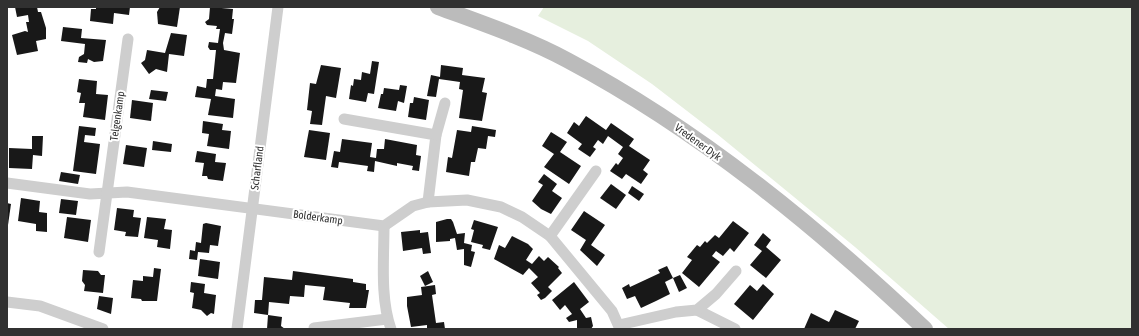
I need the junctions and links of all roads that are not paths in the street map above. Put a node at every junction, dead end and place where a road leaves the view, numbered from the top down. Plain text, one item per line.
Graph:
1 (278, 7) edge
2 (438, 7) edge
3 (128, 39) dead end
4 (445, 103) dead end
5 (344, 119) dead end
6 (436, 135) junction
7 (596, 171) dead end
8 (7, 183) edge
9 (107, 194) junction
10 (428, 202) junction
11 (252, 208) junction
12 (384, 226) junction
13 (550, 236) junction
14 (99, 252) dead end
15 (736, 271) dead end
16 (7, 302) edge
17 (697, 310) junction
18 (389, 324) edge
19 (619, 327) edge
20 (314, 328) edge
21 (103, 329) edge
22 (237, 329) edge
23 (735, 329) edge
24 (925, 329) edge

1 - 11 street, Scharfland
2 - 24 main road, Vredener Dyk
3 - 9 street, Telgenkamp
4 - 6 street
5 - 6 street
6 - 10 street
7 - 13 street
8 - 9 street
9 - 11 street
9 - 14 street, Telgenkamp
10 - 12 street
10 - 13 street
11 - 12 street, Bolderkamp
11 - 22 street, Scharfland
12 - 18 street
13 - 19 street
15 - 17 street
16 - 21 street
17 - 19 street
17 - 23 street
18 - 20 street

